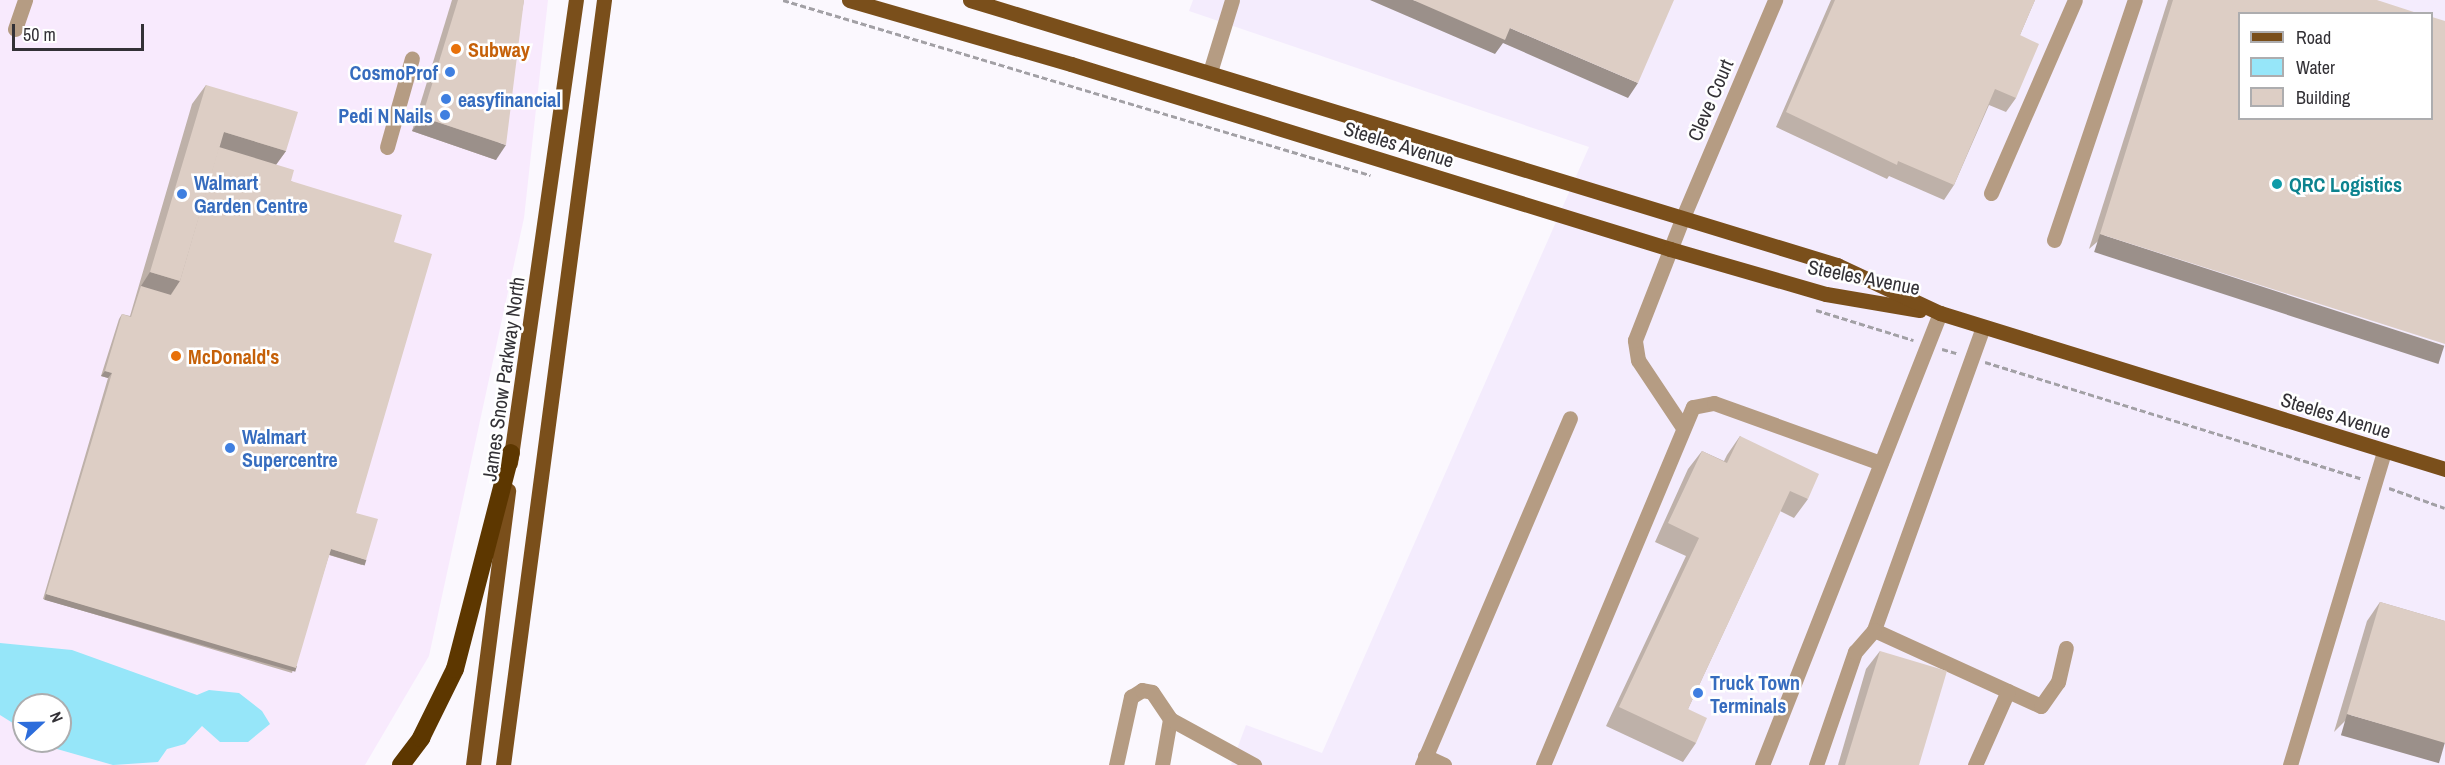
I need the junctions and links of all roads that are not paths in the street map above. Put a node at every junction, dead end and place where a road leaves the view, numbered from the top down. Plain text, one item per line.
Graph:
1 (25, 0) edge
2 (576, 0) edge
3 (604, 0) edge
4 (849, 0) edge
5 (970, 0) edge
6 (1232, 0) edge
7 (1775, 0) edge
8 (2075, 0) edge
9 (2135, 0) edge
10 (15, 28) dead end
11 (412, 58) dead end
12 (1210, 72) junction
13 (387, 147) dead end
14 (1990, 194) dead end
15 (1683, 217) junction
16 (2054, 240) dead end
17 (1670, 249) junction
18 (1940, 313) junction
19 (1983, 327) junction
20 (1570, 418) dead end
21 (1682, 426) junction
22 (2384, 452) junction
23 (511, 453) junction
24 (1881, 463) junction
25 (2445, 469) edge
26 (1874, 630) junction
27 (2066, 648) dead end
28 (2008, 690) junction
29 (1170, 718) junction
30 (1424, 760) edge
31 (401, 765) edge
32 (473, 765) edge
33 (503, 765) edge
34 (1116, 765) edge
35 (1162, 765) edge
36 (1254, 765) edge
37 (1444, 765) edge
38 (1543, 765) edge
39 (1762, 765) edge
40 (1816, 765) edge
41 (1975, 765) edge
42 (2290, 765) edge

1 - 10 street
2 - 23 main road, James Snow Parkway North
3 - 33 main road
4 - 17 main road, Steeles Avenue
5 - 12 main road, Steeles Avenue
6 - 12 street
7 - 15 street, Cleve Court
8 - 14 street
9 - 16 street
11 - 13 street
12 - 15 main road, Steeles Avenue
15 - 17 street, Cleve Court
15 - 18 main road, Steeles Avenue
17 - 18 main road, Steeles Avenue
17 - 21 street, Cleve Court
18 - 19 main road, Steeles Avenue
18 - 24 street
19 - 22 main road, Steeles Avenue
19 - 26 street
20 - 30 street
21 - 24 street
21 - 38 street
22 - 25 main road, Steeles Avenue
22 - 42 street
23 - 31 highway
23 - 32 main road, James Snow Parkway North
24 - 39 street
26 - 28 street
26 - 40 street
27 - 28 street
28 - 41 street
29 - 34 street
29 - 35 street
29 - 36 street
30 - 37 street

